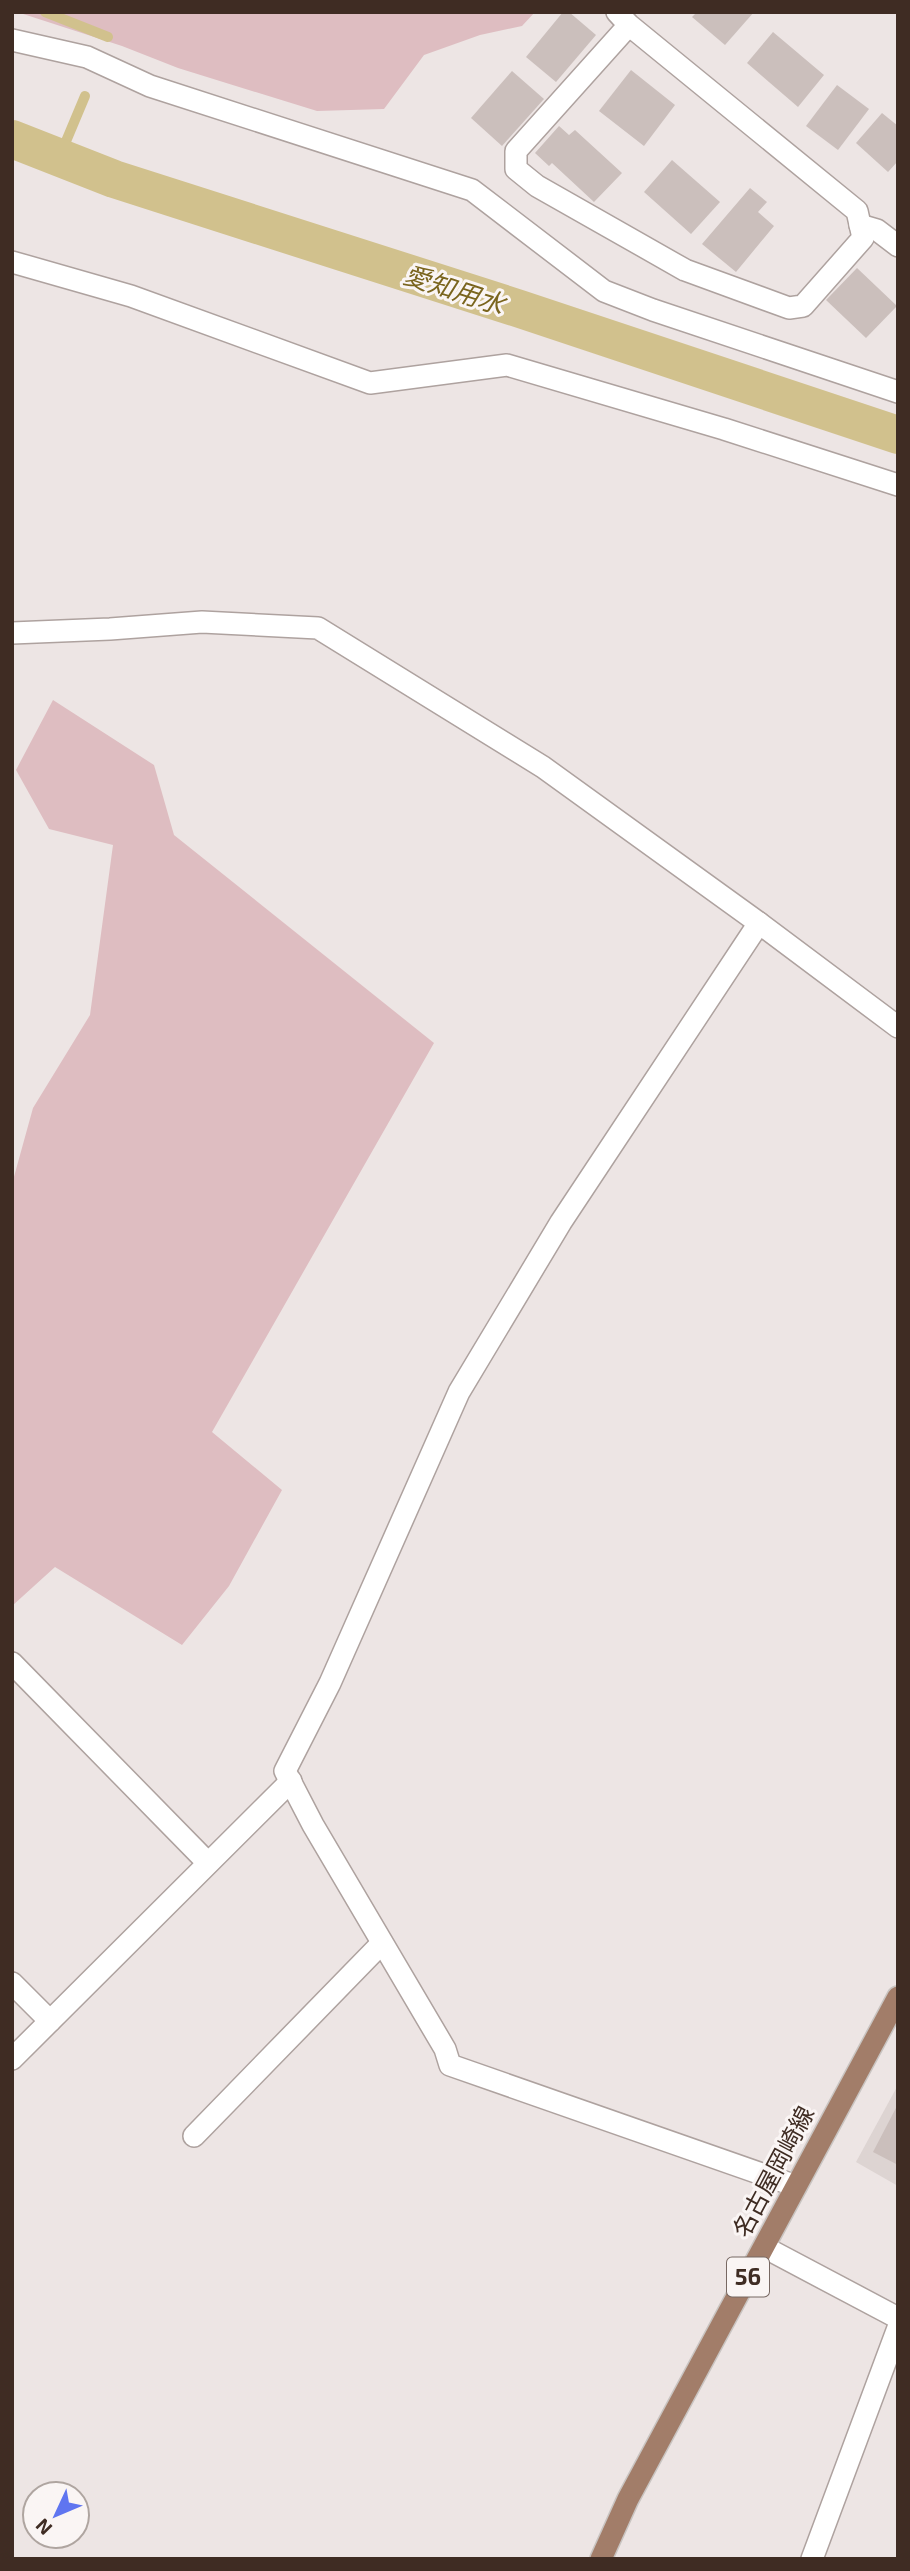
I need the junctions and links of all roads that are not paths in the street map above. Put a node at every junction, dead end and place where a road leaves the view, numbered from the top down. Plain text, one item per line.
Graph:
1 (623, 19) edge
2 (12, 40) edge
3 (860, 225) junction
4 (898, 246) edge
5 (12, 262) edge
6 (898, 392) edge
7 (898, 485) edge
8 (12, 633) edge
9 (759, 923) junction
10 (898, 1027) edge
11 (12, 1663) edge
12 (291, 1782) junction
13 (208, 1863) junction
14 (382, 1943) junction
15 (12, 1983) edge
16 (898, 1997) edge
17 (50, 2021) junction
18 (12, 2059) edge
19 (194, 2136) dead end
20 (796, 2186) junction
21 (764, 2247) junction
22 (898, 2318) edge
23 (898, 2328) edge
24 (601, 2559) edge
25 (812, 2559) edge

1 - 3 street
1 - 3 street
2 - 6 street
3 - 4 street
5 - 7 street
8 - 9 street
9 - 10 street
9 - 12 street
11 - 13 street
12 - 13 street
12 - 14 street
13 - 17 street
14 - 19 street
14 - 20 street
15 - 17 street
16 - 20 main road, 名古屋岡崎線 / 56
17 - 18 street
20 - 21 main road, 名古屋岡崎線 / 56
21 - 22 street
21 - 24 main road, 名古屋岡崎線 / 56
23 - 25 street

